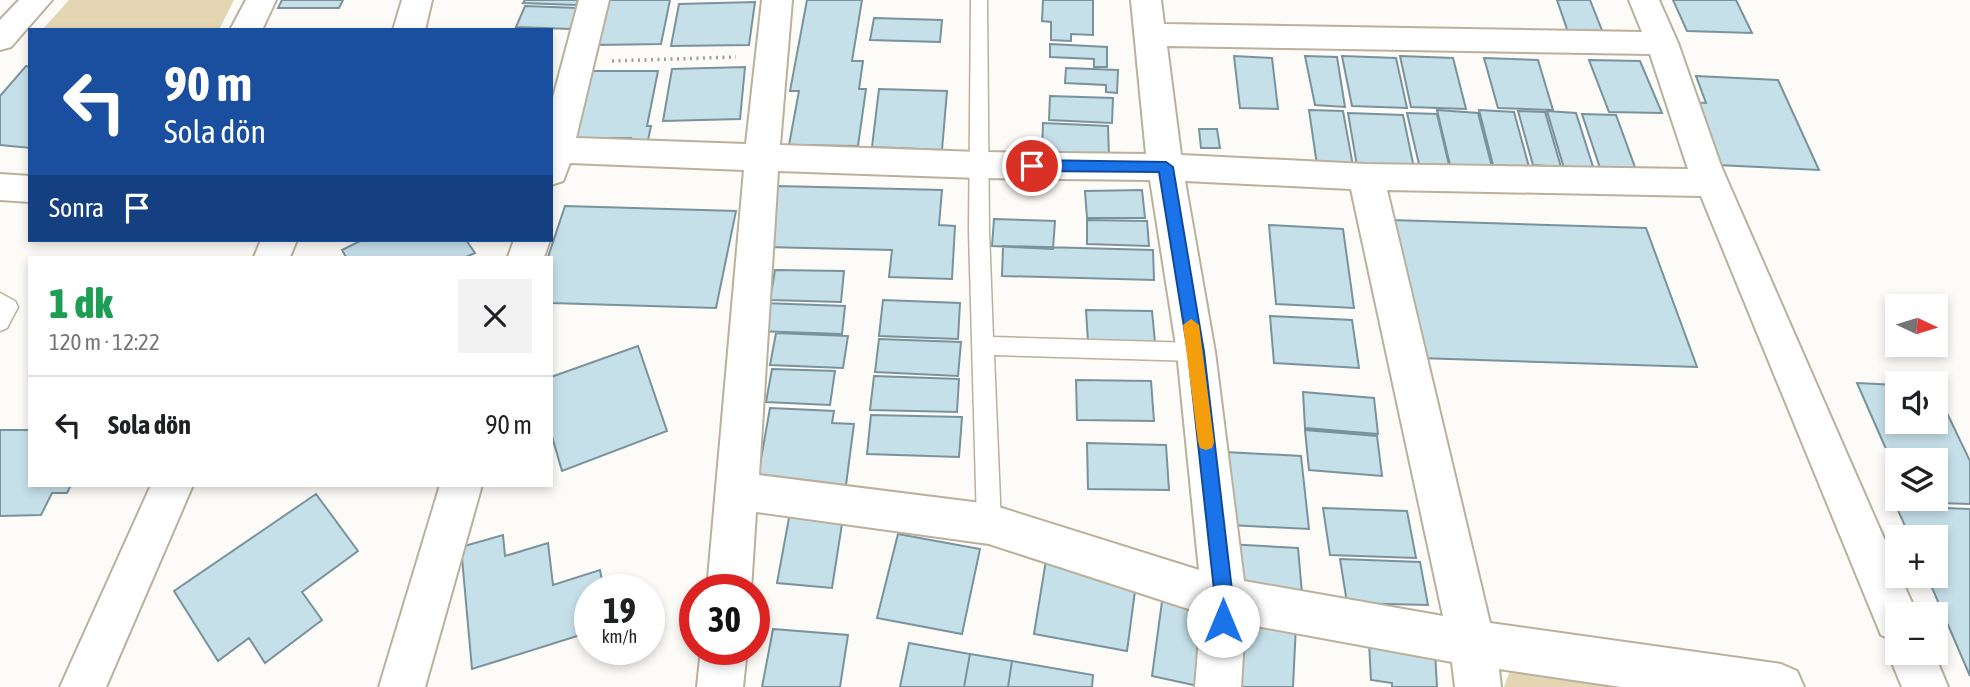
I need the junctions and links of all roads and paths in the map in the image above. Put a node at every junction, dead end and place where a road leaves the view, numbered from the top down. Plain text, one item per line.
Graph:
1 (37, 0) edge
2 (261, 0) edge
3 (418, 0) edge
4 (594, 0) edge
5 (777, 0) edge
6 (979, 0) edge
7 (1644, 0) edge
8 (1149, 17) edge
9 (247, 28) edge
10 (410, 28) edge
11 (0, 39) edge
12 (1662, 43) junction
13 (772, 55) junction
14 (580, 63) junction
15 (553, 157) edge
16 (762, 157) junction
17 (979, 165) junction
18 (1166, 167) junction
19 (1366, 177) junction
20 (1713, 183) junction
21 (0, 187) edge
22 (28, 188) edge
23 (0, 301) edge
24 (0, 322) edge
25 (984, 346) junction
26 (1196, 352) junction
27 (171, 487) edge
28 (460, 487) edge
29 (738, 491) junction
30 (989, 524) junction
31 (730, 574) edge
32 (1224, 599) junction
33 (1889, 602) edge
34 (1472, 643) junction
35 (722, 665) edge
36 (1916, 665) edge
37 (83, 687) edge
38 (402, 687) edge
39 (720, 687) edge
40 (1218, 687) edge
41 (1478, 687) edge
42 (1782, 687) edge
43 (1926, 687) edge

1 - 11 street
2 - 9 street
3 - 10 street
4 - 14 street
5 - 13 street
6 - 17 lane
7 - 12 street
8 - 12 street
8 - 18 street
12 - 20 street
13 - 14 path
13 - 16 street
14 - 15 street
15 - 16 street
16 - 17 street
16 - 29 street
17 - 18 street
17 - 25 lane
18 - 19 street
18 - 26 street
19 - 20 street
19 - 34 street
20 - 33 street
21 - 22 street
23 - 24 lane
25 - 26 lane
25 - 30 lane
26 - 32 street
27 - 37 street
28 - 38 street
29 - 30 street
29 - 31 street
30 - 32 street
32 - 34 street
32 - 40 street
34 - 41 street
34 - 42 street
35 - 39 street
36 - 43 street

